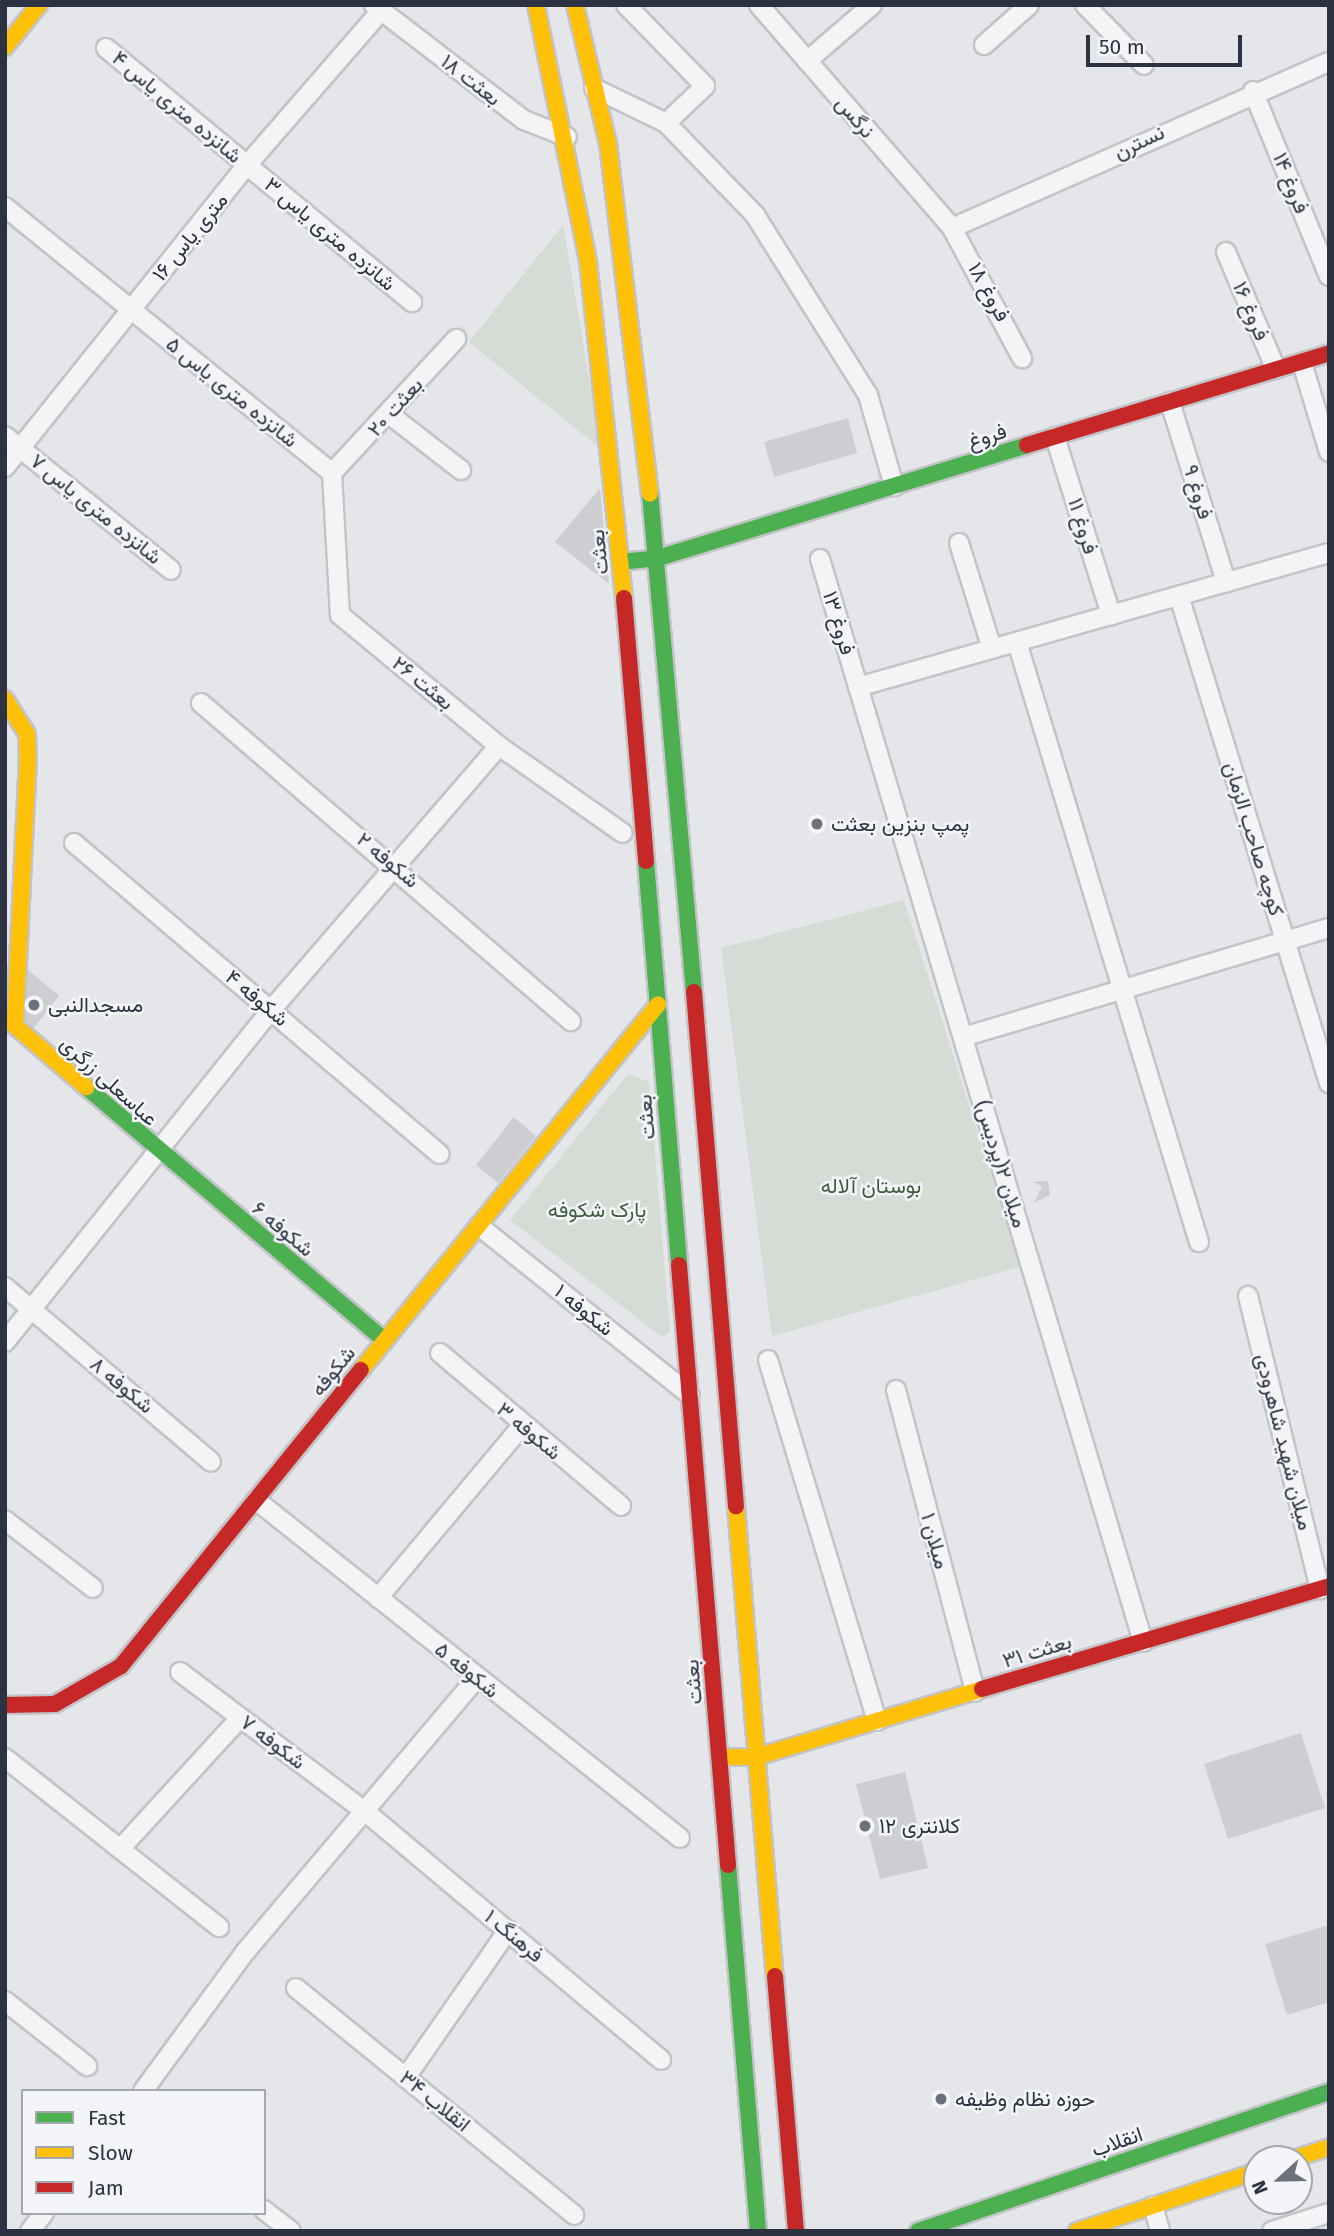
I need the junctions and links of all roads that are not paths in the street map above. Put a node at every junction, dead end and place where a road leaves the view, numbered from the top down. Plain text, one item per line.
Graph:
1 (39, 5) edge
2 (536, 5) edge
3 (575, 5) edge
4 (626, 5) edge
5 (759, 5) edge
6 (872, 5) edge
7 (1029, 5) edge
8 (1086, 5) edge
9 (378, 8) edge
10 (984, 45) dead end
11 (5, 47) edge
12 (106, 48) dead end
13 (807, 61) junction
14 (1329, 62) edge
15 (1144, 65) dead end
16 (594, 88) junction
17 (1254, 91) junction
18 (666, 123) junction
19 (567, 137) junction
20 (247, 165) junction
21 (5, 207) edge
22 (952, 229) junction
23 (1226, 252) dead end
24 (1329, 276) edge
25 (412, 302) dead end
26 (131, 310) junction
27 (456, 339) dead end
28 (1329, 353) edge
29 (1022, 358) dead end
30 (1303, 363) junction
31 (1276, 369) junction
32 (1170, 402) junction
33 (390, 415) junction
34 (5, 436) edge
35 (1055, 437) junction
36 (20, 449) junction
37 (1329, 452) edge
38 (5, 467) edge
39 (461, 470) dead end
40 (332, 473) junction
41 (894, 486) junction
42 (958, 542) dead end
43 (1329, 553) edge
44 (658, 558) junction
45 (820, 559) dead end
46 (621, 562) junction
47 (171, 570) dead end
48 (1226, 582) junction
49 (1179, 596) junction
50 (1111, 615) junction
51 (1017, 642) junction
52 (992, 649) junction
53 (858, 687) junction
54 (5, 699) edge
55 (201, 703) dead end
56 (499, 746) junction
57 (623, 833) dead end
58 (75, 843) dead end
59 (396, 867) junction
60 (1329, 928) edge
61 (1285, 941) junction
62 (1122, 990) junction
63 (658, 1005) junction
64 (271, 1010) junction
65 (571, 1021) dead end
66 (963, 1037) junction
67 (1329, 1083) edge
68 (155, 1150) junction
69 (440, 1154) dead end
70 (479, 1226) junction
71 (1199, 1242) dead end
72 (5, 1287) edge
73 (1248, 1296) dead end
74 (32, 1309) junction
75 (385, 1341) junction
76 (5, 1342) edge
77 (440, 1353) dead end
78 (768, 1360) dead end
79 (895, 1390) dead end
80 (690, 1395) junction
81 (521, 1427) junction
82 (211, 1462) dead end
83 (256, 1500) junction
84 (621, 1506) dead end
85 (5, 1520) edge
86 (1324, 1587) edge
87 (93, 1588) dead end
88 (378, 1598) junction
89 (1143, 1642) junction
90 (180, 1672) dead end
91 (477, 1678) junction
92 (975, 1692) junction
93 (5, 1705) edge
94 (240, 1717) junction
95 (877, 1721) junction
96 (720, 1756) junction
97 (756, 1757) junction
98 (5, 1758) edge
99 (367, 1813) junction
100 (680, 1839) dead end
101 (120, 1849) junction
102 (219, 1927) dead end
103 (508, 1930) junction
104 (296, 1988) dead end
105 (5, 2001) edge
106 (661, 2060) dead end
107 (87, 2066) dead end
108 (406, 2077) junction
109 (144, 2089) edge
110 (1329, 2092) edge
111 (1243, 2176) edge
112 (1153, 2206) junction
113 (266, 2212) edge
114 (1329, 2213) edge
115 (42, 2215) edge
116 (575, 2215) dead end
117 (30, 2231) edge
118 (291, 2231) edge
119 (758, 2231) edge
120 (796, 2231) edge
121 (918, 2231) edge
122 (1077, 2231) edge
123 (1160, 2231) edge
124 (1272, 2231) edge

1 - 11 main road
2 - 19 main road, بعثت
3 - 16 main road
4 - 18 street
5 - 13 street, نرگس
6 - 13 street
7 - 10 street
8 - 15 street
9 - 19 street, بعثت ۱۸
9 - 20 street, ۱۶ متری یاس
12 - 20 street, شانزده متری یاس ۴
13 - 22 street, نرگس
14 - 17 street, نسترن
16 - 18 street
16 - 44 main road
17 - 22 street, نسترن
17 - 24 street, فروغ ۱۴
18 - 41 street
19 - 46 main road, بعثت
20 - 25 street, شانزده متری یاس ۳
20 - 26 street, ۱۶ متری یاس
21 - 26 street, شانزده متری یاس ۵
22 - 29 street, فروغ ۱۸
23 - 31 street, فروغ ۱۶
26 - 36 street, ۱۶ متری یاس
26 - 40 street, شانزده متری یاس ۵
27 - 33 street, بعثت ۲۰
28 - 30 main road, فروغ
30 - 31 main road, فروغ
30 - 37 street
31 - 32 main road, فروغ
32 - 35 main road, فروغ
32 - 48 street, فروغ ۹
33 - 39 street
33 - 40 street, بعثت ۲۰
34 - 36 street, شانزده متری یاس ۷
35 - 41 main road, فروغ
35 - 50 street, فروغ ۱۱
36 - 38 street, ۱۶ متری یاس
36 - 47 street, شانزده متری یاس ۷
40 - 56 street, بعثت ۲۶
41 - 44 main road, فروغ
42 - 52 street
43 - 48 street
44 - 46 main road, فروغ
44 - 97 main road
45 - 53 street, فروغ ۱۳
46 - 63 main road, بعثت
48 - 49 street
49 - 50 street
49 - 61 street, کوچه صاحب الزمان
50 - 51 street
51 - 52 street
51 - 62 street
52 - 53 street
53 - 66 street, میلان ۲(پردیس)
54 - 68 main road, عباسعلی زرگری
55 - 59 street, شکوفه ۲
56 - 57 street, بعثت ۲۶
56 - 59 street
58 - 64 street, شکوفه ۴
59 - 64 street
59 - 65 street, شکوفه ۲
60 - 61 street
61 - 62 street
61 - 67 street, کوچه صاحب الزمان
62 - 66 street
62 - 71 street
63 - 70 main road, شکوفه
63 - 80 main road, بعثت
64 - 68 street
64 - 69 street, شکوفه ۴
66 - 89 street, میلان ۲(پردیس)
68 - 74 street
68 - 75 main road, شکوفه ۶
70 - 75 main road, شکوفه
70 - 80 street, شکوفه ۱
72 - 74 street, شکوفه ۸
73 - 86 street, میلان شهید شاهرودی
74 - 76 street
74 - 82 street, شکوفه ۸
75 - 83 main road, شکوفه
77 - 81 street, شکوفه ۳
78 - 95 street
79 - 92 street, میلان ۱
80 - 96 main road, بعثت
81 - 84 street, شکوفه ۳
81 - 88 street
83 - 88 street, شکوفه ۵
83 - 93 main road, شکوفه
85 - 87 street
86 - 89 main road, بعثت ۳۱
88 - 91 street, شکوفه ۵
89 - 92 main road, بعثت ۳۱
90 - 94 street, شکوفه ۷
91 - 99 street
91 - 100 street, شکوفه ۵
92 - 95 main road, بعثت ۳۱
94 - 99 street, شکوفه ۷
94 - 101 street
95 - 97 main road, بعثت ۳۱
96 - 97 main road, بعثت ۳۱
96 - 119 main road, بعثت
97 - 120 main road
98 - 101 street
99 - 103 street, فرهنگ ۱
99 - 109 street
101 - 102 street
103 - 106 street, فرهنگ ۱
103 - 108 street
104 - 108 street, انقلاب ۳۴
105 - 107 street
108 - 116 street, انقلاب ۳۴
110 - 121 main road, انقلاب
111 - 112 main road
112 - 122 main road
112 - 123 street
113 - 118 street
114 - 124 street
115 - 117 street

